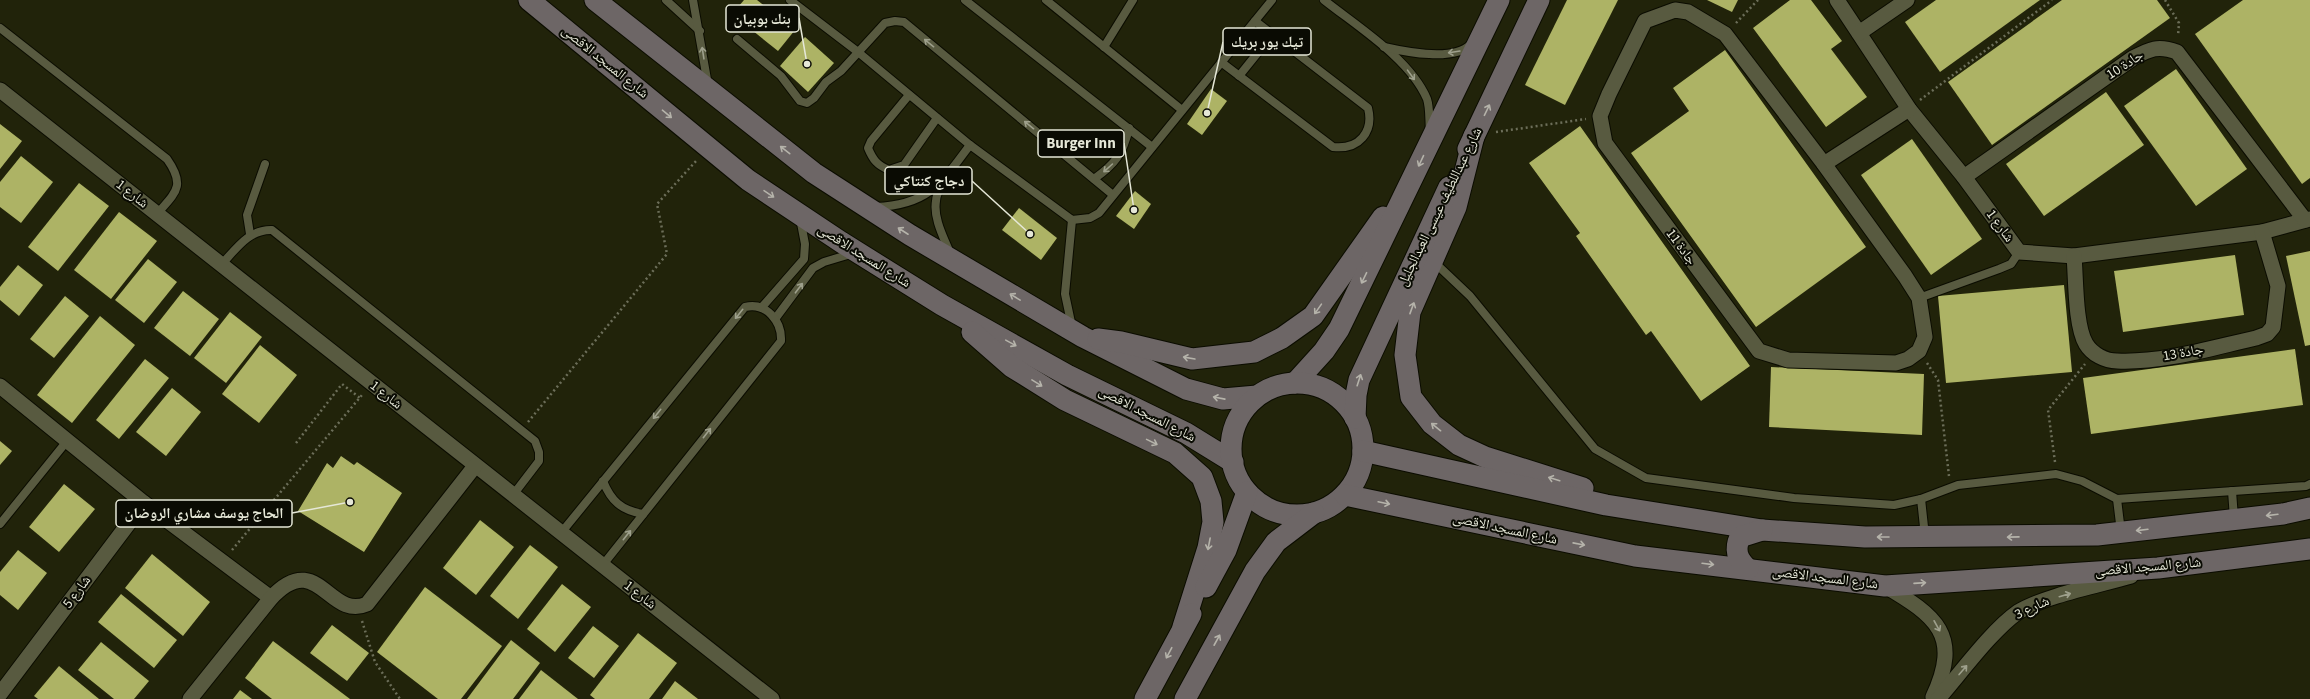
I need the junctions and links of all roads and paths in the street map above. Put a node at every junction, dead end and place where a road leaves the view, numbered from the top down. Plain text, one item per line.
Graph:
1 (529, 0) edge
2 (595, 0) edge
3 (666, 0) edge
4 (693, 0) edge
5 (790, 0) edge
6 (965, 0) edge
7 (1046, 0) edge
8 (1133, 0) edge
9 (1272, 0) edge
10 (1324, 0) edge
11 (1499, 0) edge
12 (1523, 0) edge
13 (1539, 0) edge
14 (1758, 0) edge
15 (1837, 0) edge
16 (1906, 0) edge
17 (2052, 0) edge
18 (2165, 0) edge
19 (1255, 21) junction
20 (0, 28) edge
21 (700, 30) junction
22 (1485, 30) junction
23 (1859, 33) junction
24 (1725, 34) junction
25 (1272, 35) junction
26 (736, 39) dead end
27 (1518, 44) junction
28 (1104, 46) junction
29 (1383, 47) junction
30 (858, 52) junction
31 (2177, 52) junction
32 (1221, 62) junction
33 (1239, 76) junction
34 (0, 90) edge
35 (709, 91) junction
36 (909, 95) junction
37 (1909, 109) junction
38 (1182, 110) junction
39 (1600, 116) junction
40 (937, 118) junction
41 (1129, 128) junction
42 (1474, 136) junction
43 (1431, 139) junction
44 (970, 145) junction
45 (708, 147) junction
46 (1152, 147) junction
47 (265, 164) dead end
48 (1824, 164) junction
49 (1964, 177) junction
50 (1094, 179) junction
51 (944, 180) junction
52 (1408, 188) junction
53 (1113, 195) junction
54 (867, 207) junction
55 (157, 214) junction
56 (799, 214) junction
57 (1072, 220) junction
58 (2307, 220) edge
59 (2262, 232) junction
60 (250, 234) junction
61 (858, 252) junction
62 (2019, 252) junction
63 (2074, 256) junction
64 (1432, 259) junction
65 (953, 260) junction
66 (221, 265) junction
67 (1919, 298) junction
68 (942, 305) junction
69 (762, 307) junction
70 (775, 319) junction
71 (1078, 334) junction
72 (1919, 350) junction
73 (2094, 353) junction
74 (1296, 383) junction
75 (372, 384) junction
76 (0, 386) edge
77 (1258, 396) junction
78 (360, 398) junction
79 (1355, 418) junction
80 (522, 429) junction
81 (67, 440) junction
82 (296, 443) dead end
83 (1363, 451) junction
84 (1233, 462) junction
85 (475, 466) junction
86 (2056, 474) junction
87 (603, 481) junction
88 (2310, 484) edge
89 (1951, 487) junction
90 (2232, 491) junction
91 (1247, 492) junction
92 (1345, 494) junction
93 (513, 495) junction
94 (1921, 499) junction
95 (2117, 500) junction
96 (144, 503) junction
97 (2310, 508) edge
98 (1314, 513) junction
99 (643, 514) junction
100 (1672, 515) junction
101 (2234, 519) junction
102 (0, 524) edge
103 (1762, 530) junction
104 (560, 533) junction
105 (2121, 533) junction
106 (1925, 538) junction
107 (2309, 551) edge
108 (222, 561) junction
109 (602, 566) junction
110 (2158, 568) junction
111 (1748, 569) junction
112 (1886, 586) junction
113 (271, 598) junction
114 (357, 608) junction
115 (1184, 627) junction
116 (5, 677) edge
117 (0, 694) edge
118 (190, 699) edge
119 (400, 699) edge
120 (772, 699) edge
121 (1144, 699) edge
122 (1185, 699) edge
123 (1932, 699) edge
124 (1938, 699) edge

1 -> 45 main road, شارع المسجد الاقصى
2 - 35 main road
3 - 21 lane
4 - 21 lane
5 - 30 lane
6 - 41 lane
7 - 28 lane
8 - 28 lane
9 - 19 lane
10 - 29 lane
11 - 22 main road
12 - 27 main road
13 - 27 main road, شارع عبداللطيف عيسى العبدالجليل
14 - 24 path
15 - 23 street, شارع 1
16 - 23 street
17 - 37 path
18 - 31 path
19 - 25 lane
19 - 32 lane
20 - 55 lane
35 -> 21 lane
22 -> 29 lane
22 - 43 main road
23 - 37 street, شارع 1
24 - 39 street
24 - 48 street
25 - 33 lane
25 - 33 lane
26 - 30 lane
42 -> 27 main road, شارع عبداللطيف عيسى العبدالجليل
28 - 38 lane
29 -> 43 lane
30 - 36 lane
50 -> 30 lane
31 - 49 street, جادة 10
31 - 58 street
32 - 33 lane
32 - 38 lane
34 - 55 street, شارع 1
54 -> 35 main road
36 - 40 lane
36 - 40 lane
37 - 48 street
37 - 49 street, شارع 1
38 - 46 lane
39 - 42 path
39 - 72 street, جادة 11
40 - 44 lane
41 - 46 lane
41 -> 50 lane
42 - 64 main road
79 -> 42 main road, شارع عبداللطيف عيسى العبدالجليل
43 -> 52 main road
44 - 51 lane
44 - 57 lane
45 -> 56 main road, شارع المسجد الاقصى
45 - 80 path
46 - 53 lane
47 - 60 lane
48 - 67 street
49 - 62 street, شارع 1
50 - 53 lane
51 - 54 lane
51 - 65 lane
52 -> 71 main road
52 -> 74 main road
53 - 57 lane
65 -> 54 main road
55 - 66 street, شارع 1
56 - 61 main road, شارع المسجد الاقصى
56 - 69 lane
57 - 71 lane
58 - 59 street, شارع 1
59 - 63 street, شارع 1
59 - 73 street, جادة 13
60 - 66 lane
60 - 80 lane
61 - 68 main road, شارع المسجد الاقصى
70 -> 61 lane
62 - 63 street, شارع 1
62 - 67 lane
63 - 73 street
64 - 94 lane
100 -> 64 main road
71 -> 65 main road
66 - 75 street, شارع 1
67 - 72 street
68 -> 84 main road, شارع المسجد الاقصى
68 -> 115 main road
69 - 70 lane
69 -> 87 lane
99 -> 70 lane
77 -> 71 main road
72 - 89 path
73 - 86 path
74 - 77 main road
74 - 79 main road
75 - 78 path
75 - 85 street, شارع 1
76 - 81 street
77 - 84 main road
78 - 82 path
78 - 108 path
79 - 83 main road
80 - 93 lane
81 - 96 street
81 - 102 lane
83 - 92 main road
83 - 100 main road
84 - 91 main road
85 - 93 street, شارع 1
85 - 114 street
86 - 89 lane
86 - 95 lane
87 - 99 lane
87 - 104 lane
88 - 90 lane
89 - 94 lane
90 - 95 lane
90 - 101 lane
91 - 98 main road
91 - 115 main road
92 - 98 main road
92 -> 111 main road, شارع المسجد الاقصى
93 - 104 street, شارع 1
94 - 106 lane
95 - 105 lane
96 - 108 street
96 - 116 street, شارع 5
97 -> 101 main road
122 -> 98 main road
109 -> 99 lane
100 - 103 main road
101 -> 105 main road
106 -> 103 main road
103 - 111 main road
104 - 109 street, شارع 1
105 -> 106 main road
107 - 110 main road, شارع المسجد الاقصى
108 - 113 street
109 - 120 street, شارع 1
112 -> 110 main road, شارع المسجد الاقصى
124 -> 110 street, شارع 3
111 - 112 main road, شارع المسجد الاقصى
112 -> 123 street
113 - 114 street
113 - 118 street
114 - 119 path
115 -> 121 main road
116 - 117 street, شارع 5

